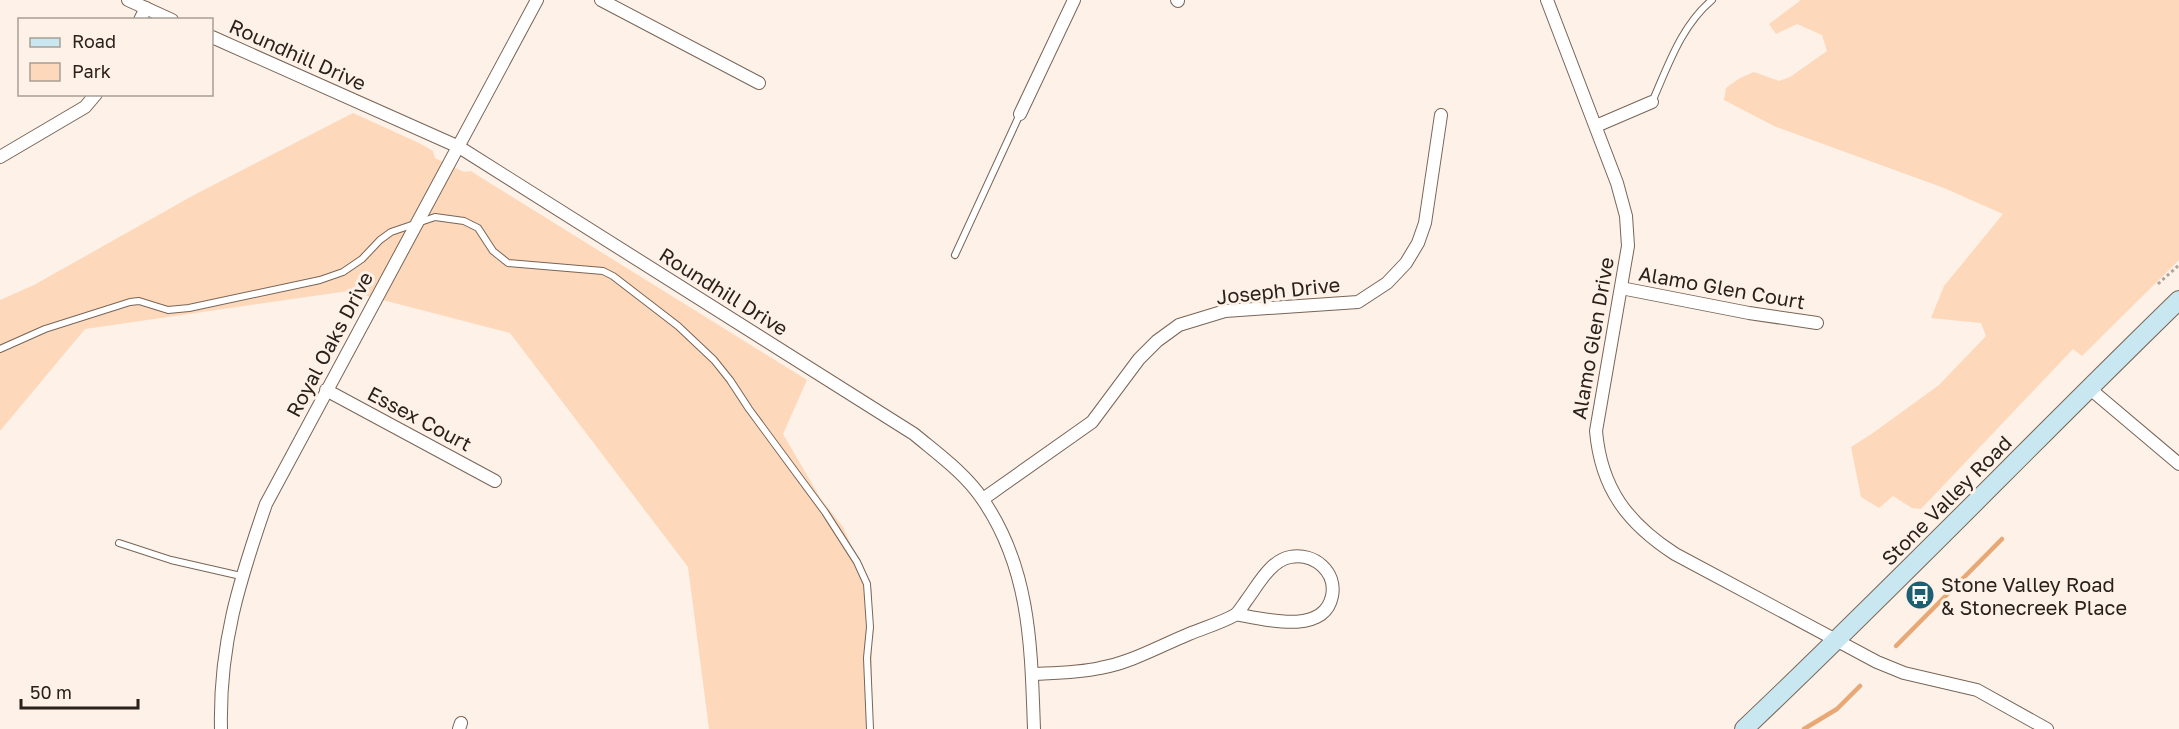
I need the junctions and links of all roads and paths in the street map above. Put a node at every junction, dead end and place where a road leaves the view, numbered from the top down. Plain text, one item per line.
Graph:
1 (128, 0) edge
2 (537, 0) edge
3 (602, 0) edge
4 (1074, 0) edge
5 (1547, 0) edge
6 (1712, 0) edge
7 (143, 14) edge
8 (162, 18) edge
9 (213, 37) edge
10 (759, 83) dead end
11 (94, 96) edge
12 (1652, 102) joint
13 (1020, 114) joint
14 (1441, 115) dead end
15 (1596, 126) junction
16 (459, 147) junction
17 (0, 157) edge
18 (417, 224) junction
19 (955, 255) dead end
20 (2179, 265) edge
21 (2158, 284) dead end
22 (1621, 288) junction
23 (2179, 300) edge
24 (1816, 323) dead end
25 (0, 349) edge
26 (2089, 388) junction
27 (326, 390) junction
28 (2179, 464) edge
29 (495, 481) dead end
30 (983, 499) junction
31 (119, 543) dead end
32 (241, 576) junction
33 (1236, 614) junction
34 (1838, 640) junction
35 (1032, 674) junction
36 (220, 729) edge
37 (870, 729) edge
38 (1034, 729) edge
39 (1744, 729) edge
40 (2047, 729) edge

1 - 7 street
2 - 16 street, Royal Oaks Drive
3 - 10 street
4 - 13 street
5 - 15 street, Alamo Glen Drive
6 - 12 lane
7 - 8 street
9 - 16 street, Roundhill Drive
11 - 17 street
12 - 15 street
13 - 19 lane
14 - 30 street, Joseph Drive
15 - 22 street, Alamo Glen Drive
16 - 18 street, Royal Oaks Drive
16 - 30 street, Roundhill Drive
18 - 25 lane
18 - 27 street, Royal Oaks Drive
18 - 37 lane
20 - 21 path
22 - 24 street, Alamo Glen Court
22 - 34 street, Alamo Glen Drive
23 - 26 street, Stone Valley Road
26 - 28 street
26 - 34 street, Stone Valley Road
27 - 29 street, Essex Court
27 - 32 street, Royal Oaks Drive
30 - 35 street, Roundhill Drive
31 - 32 lane
32 - 36 street, Royal Oaks Drive
33 - 33 street
33 - 35 street
34 - 39 street, Stone Valley Road
34 - 40 street, Alamo Glen Drive
35 - 38 street, Roundhill Drive

